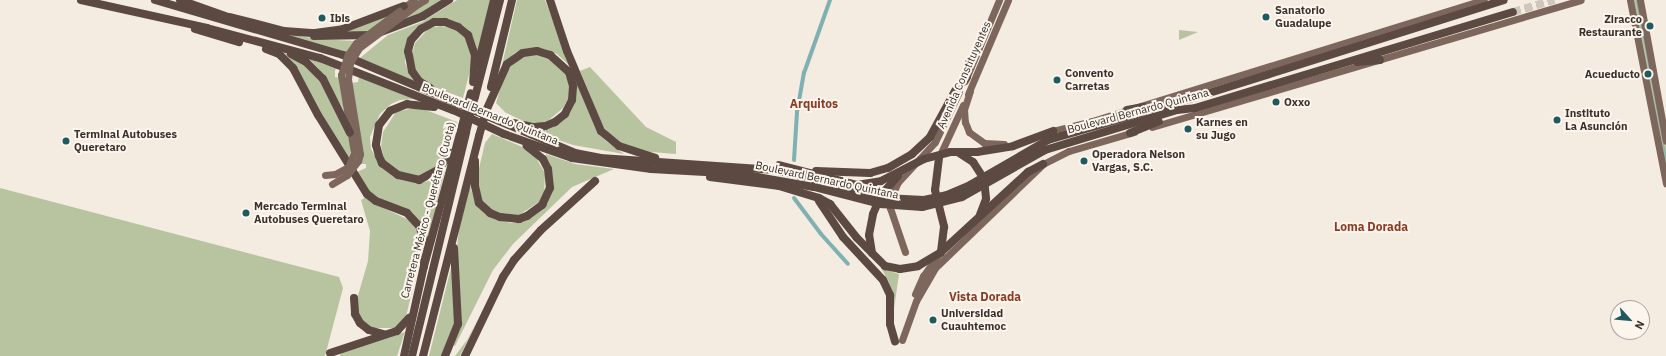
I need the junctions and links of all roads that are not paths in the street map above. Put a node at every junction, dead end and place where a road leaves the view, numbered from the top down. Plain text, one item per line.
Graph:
1 (81, 0) edge
2 (155, 0) edge
3 (180, 0) edge
4 (449, 0) edge
5 (494, 0) edge
6 (500, 0) edge
7 (512, 0) edge
8 (550, 0) edge
9 (999, 0) edge
10 (1008, 0) edge
11 (1484, 0) edge
12 (1504, 0) edge
13 (1581, 0) edge
14 (1630, 0) edge
15 (1640, 0) edge
16 (419, 1) edge
17 (1467, 6) junction
18 (401, 8) junction
19 (1513, 12) tunnel mouth
20 (230, 17) junction
21 (184, 23) junction
22 (302, 33) junction
23 (1378, 39) junction
24 (286, 40) junction
25 (278, 47) junction
26 (1380, 60) junction
27 (1652, 65) junction
28 (1642, 68) junction
29 (1319, 69) junction
30 (967, 77) junction
31 (474, 82) junction
32 (970, 91) junction
33 (1206, 94) junction
34 (473, 95) junction
35 (456, 101) junction
36 (1176, 106) junction
37 (1195, 108) junction
38 (453, 110) junction
39 (1127, 110) junction
40 (486, 111) junction
41 (495, 118) junction
42 (464, 131) junction
43 (1053, 131) junction
44 (350, 133) junction
45 (1130, 133) junction
46 (504, 134) junction
47 (1655, 134) junction
48 (1665, 134) edge
49 (1666, 141) edge
50 (456, 143) junction
51 (953, 152) junction
52 (474, 156) junction
53 (939, 158) joint
54 (663, 162) junction
55 (1043, 164) junction
56 (911, 166) junction
57 (693, 168) junction
58 (805, 170) junction
59 (903, 170) junction
60 (325, 174) dead end
61 (595, 181) dead end
62 (332, 184) dead end
63 (1666, 184) edge
64 (814, 196) junction
65 (463, 199) junction
66 (450, 200) junction
67 (976, 223) junction
68 (905, 252) dead end
69 (940, 253) junction
70 (873, 256) junction
71 (424, 266) junction
72 (444, 270) junction
73 (354, 298) dead end
74 (414, 308) junction
75 (908, 323) junction
76 (383, 334) junction
77 (898, 340) joint
78 (330, 353) dead end
79 (404, 356) edge
80 (412, 356) edge
81 (423, 356) edge
82 (427, 356) edge
83 (445, 356) edge
84 (466, 356) edge

1 - 21 highway, Boulevard Bernardo Quintana
2 - 24 highway, Boulevard Bernardo Quintana
3 - 20 highway
4 - 22 highway
5 - 31 highway, Carretera México - Querétaro (Cuota)
6 - 34 highway, Carretera México - Querétaro (Cuota)
7 - 40 highway
8 - 54 highway
9 - 30 main road, Avenida Constituyentes
10 - 32 main road, Avenida Constituyentes
11 - 17 main road, Boulevard Bernardo Quintana
12 - 23 highway, Boulevard Bernardo Quintana
13 - 26 main road, Boulevard Bernardo Quintana
14 - 28 main road
15 - 27 main road
16 - 18 main road
16 - 62 main road, bridge
17 - 23 highway
17 - 39 main road, Boulevard Bernardo Quintana
18 - 22 highway
18 - 44 main road, bridge
19 - 29 highway, Boulevard Bernardo Quintana
20 - 22 highway
20 - 24 highway
21 - 25 highway, Boulevard Bernardo Quintana
21 - 71 highway
23 - 33 highway, Boulevard Bernardo Quintana
24 - 35 highway, Boulevard Bernardo Quintana
25 - 38 highway, Boulevard Bernardo Quintana
25 - 44 highway
26 - 29 highway
26 - 45 main road, Boulevard Bernardo Quintana
27 - 28 main road
27 - 48 main road
28 - 47 main road
29 - 37 highway, Boulevard Bernardo Quintana
30 - 56 main road, Avenida Constituyentes
30 - 58 highway
31 - 34 highway, Carretera México - Querétaro (Cuota)
31 - 35 highway
32 - 43 main road, Boulevard Bernardo Quintana
32 - 53 main road, Avenida Constituyentes
33 - 36 highway, Boulevard Bernardo Quintana
33 - 39 highway
34 - 42 highway, Carretera México - Querétaro (Cuota), bridge
35 - 41 highway, Boulevard Bernardo Quintana
36 - 37 highway, Boulevard Bernardo Quintana
36 - 57 highway, Boulevard Bernardo Quintana, bridge
37 - 45 highway
38 - 46 highway, Boulevard Bernardo Quintana
38 - 50 highway
39 - 43 main road, Boulevard Bernardo Quintana
40 - 41 highway
40 - 52 highway, bridge
41 - 54 highway, Boulevard Bernardo Quintana
42 - 50 highway, Carretera México - Querétaro (Cuota)
42 - 66 highway, Carretera México - Querétaro (Cuota)
43 - 51 highway
44 - 60 main road, bridge
45 - 55 main road, Boulevard Bernardo Quintana
46 - 52 highway
46 - 57 highway, Boulevard Bernardo Quintana
47 - 48 main road
47 - 63 main road
48 - 49 main road
50 - 71 highway, Carretera México - Querétaro (Cuota)
51 - 56 highway, bridge
51 - 67 highway
52 - 65 highway
53 - 69 highway
54 - 57 highway, Boulevard Bernardo Quintana
55 - 67 highway
55 - 75 main road, Boulevard Bernardo Quintana
56 - 59 highway
56 - 68 main road, Avenida Constituyentes
57 - 58 highway
57 - 64 highway
58 - 59 highway
59 - 70 highway
61 - 84 highway
64 - 70 highway
64 - 77 highway
65 - 72 highway
65 - 83 highway
66 - 71 highway
66 - 80 highway, Carretera México - Querétaro (Cuota)
67 - 69 highway
69 - 70 highway
69 - 75 main road
71 - 74 highway, Carretera México - Querétaro (Cuota)
72 - 81 highway
72 - 82 highway
73 - 76 highway
74 - 76 highway
74 - 79 highway, Carretera México - Querétaro (Cuota)
75 - 77 main road
76 - 78 highway

